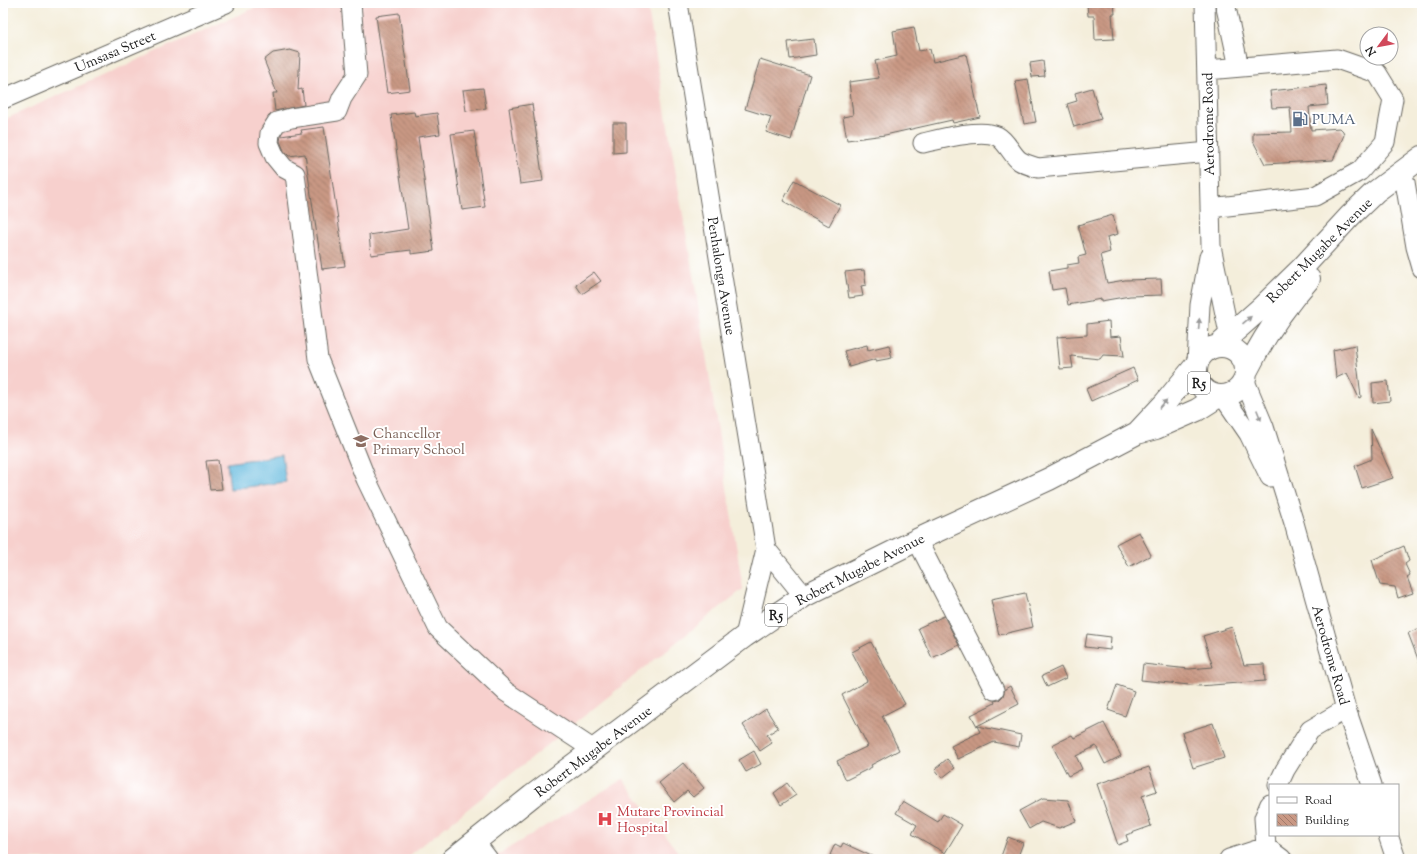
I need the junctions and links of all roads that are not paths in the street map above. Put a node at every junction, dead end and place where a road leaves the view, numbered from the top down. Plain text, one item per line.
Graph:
1 (226, 3) edge
2 (352, 3) edge
3 (678, 3) edge
4 (1205, 3) edge
5 (1225, 3) edge
6 (1239, 67) junction
7 (1206, 70) junction
8 (3, 99) edge
9 (923, 143) dead end
10 (1208, 152) junction
11 (1422, 157) edge
12 (1414, 176) edge
13 (1210, 208) junction
14 (1211, 246) junction
15 (1422, 268) edge
16 (1226, 343) junction
17 (1197, 364) junction
18 (1245, 376) junction
19 (1221, 396) junction
20 (1137, 433) junction
21 (1294, 523) junction
22 (917, 540) junction
23 (766, 549) junction
24 (804, 596) junction
25 (745, 636) junction
26 (994, 690) dead end
27 (1346, 709) junction
28 (594, 750) junction
29 (1278, 784) edge
30 (1372, 784) edge
31 (1269, 806) edge
32 (1388, 836) edge
33 (475, 842) junction
34 (1266, 847) junction
35 (453, 859) edge
36 (488, 859) edge
37 (1229, 859) edge
38 (1282, 859) edge
39 (1396, 859) edge

1 - 8 street, Umsasa Street
2 - 28 street
3 - 23 street, Penhalonga Avenue
4 - 7 street, Aerodrome Road
5 - 6 street
6 - 7 street
6 - 13 street
7 - 10 street, Aerodrome Road
9 - 10 street
10 - 13 street, Aerodrome Road
16 -> 11 highway, Robert Mugabe Avenue / R5
12 - 15 street
12 - 18 highway, Robert Mugabe Avenue / R5
13 - 14 street, Aerodrome Road
14 - 16 street, Aerodrome Road
17 -> 14 street, Aerodrome Road
16 - 17 highway, R5
16 - 18 highway
17 - 19 highway, R5
20 -> 17 highway, Robert Mugabe Avenue / R5
18 - 19 highway, R5
18 -> 21 street, Aerodrome Road
19 - 20 highway, Robert Mugabe Avenue / R5
19 - 21 street, Aerodrome Road
20 - 22 highway, Robert Mugabe Avenue / R5
21 - 27 street, Aerodrome Road
22 - 24 highway, Robert Mugabe Avenue / R5
22 - 26 street
23 - 24 street, Penhalonga Avenue
23 - 25 street, Penhalonga Avenue
24 - 25 highway, Robert Mugabe Avenue / R5
25 - 28 highway, Robert Mugabe Avenue / R5
27 - 29 street
27 - 30 street, Aerodrome Road
28 - 33 highway, Robert Mugabe Avenue / R5
31 - 34 street
32 - 39 street
33 - 35 highway, Robert Mugabe Avenue / R5
33 - 36 street
34 - 37 street
34 - 38 street

